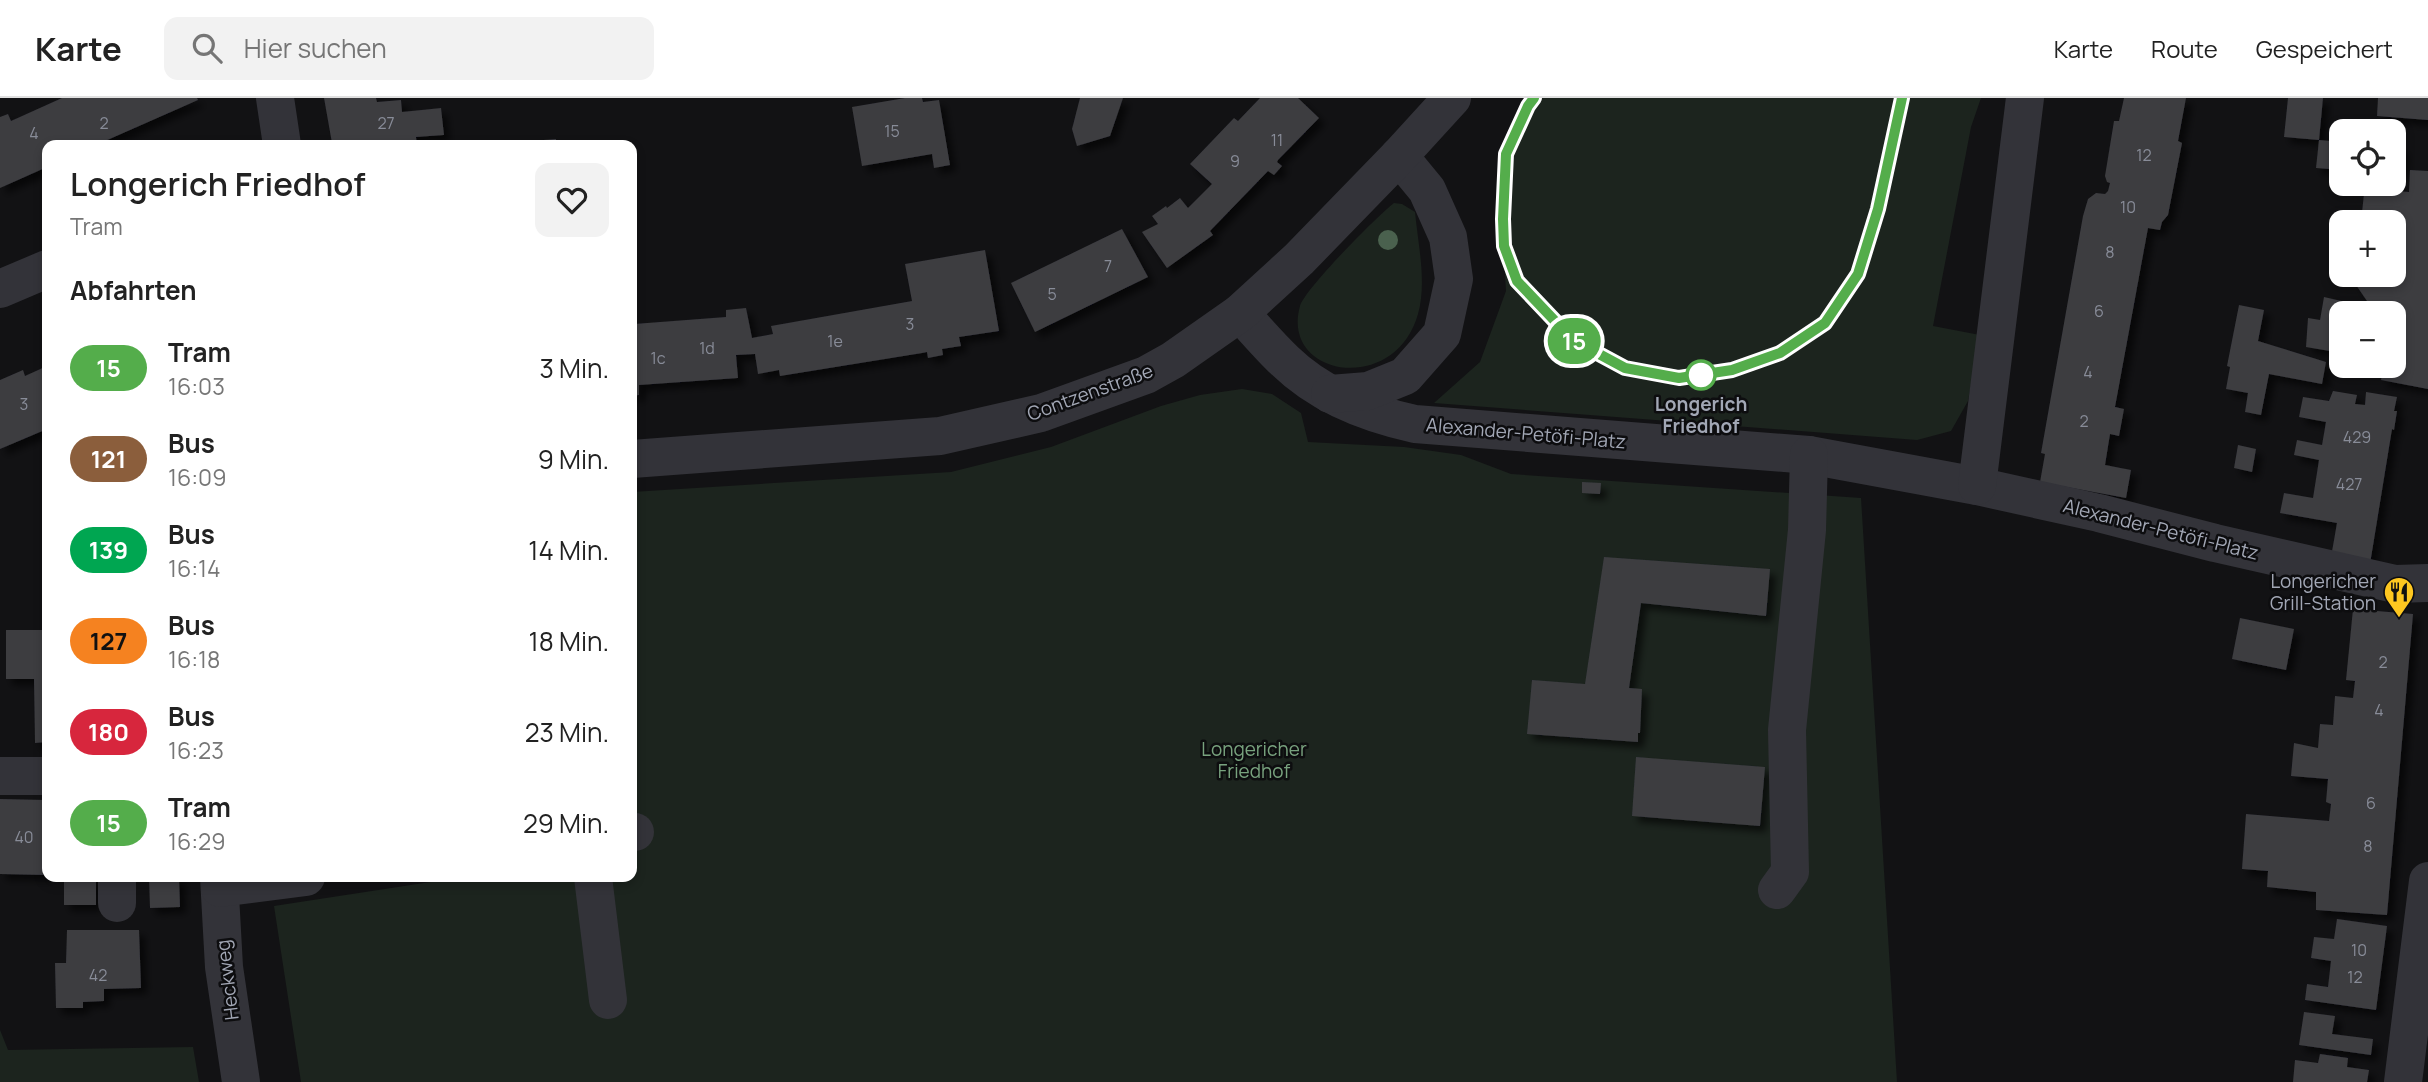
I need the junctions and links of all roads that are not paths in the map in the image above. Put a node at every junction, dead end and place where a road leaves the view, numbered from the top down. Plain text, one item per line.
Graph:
1 (275, 98) edge
2 (2025, 98) edge
3 (1446, 100) edge
4 (281, 140) edge
5 (1399, 156) junction
6 (42, 271) edge
7 (0, 289) edge
8 (1240, 313) junction
9 (1330, 394) junction
10 (1809, 455) junction
11 (637, 459) edge
12 (1977, 486) junction
13 (2428, 583) edge
14 (0, 776) edge
15 (42, 776) edge
16 (2428, 881) edge
17 (594, 882) edge
18 (219, 883) edge
19 (1777, 890) dead end
20 (608, 1000) dead end
21 (241, 1082) edge
22 (2403, 1082) edge

1 - 4 street
2 - 12 street
3 - 5 street, Contzenstraße
5 - 8 street, Contzenstraße
5 - 9 street
6 - 7 street
8 - 9 street, Alexander-Petöfi-Platz
8 - 11 street, Contzenstraße
9 - 10 street, Alexander-Petöfi-Platz
10 - 12 street, Alexander-Petöfi-Platz
10 - 19 street
12 - 13 street, Alexander-Petöfi-Platz
14 - 15 street
16 - 22 street
17 - 20 street
18 - 21 street, Heckweg

